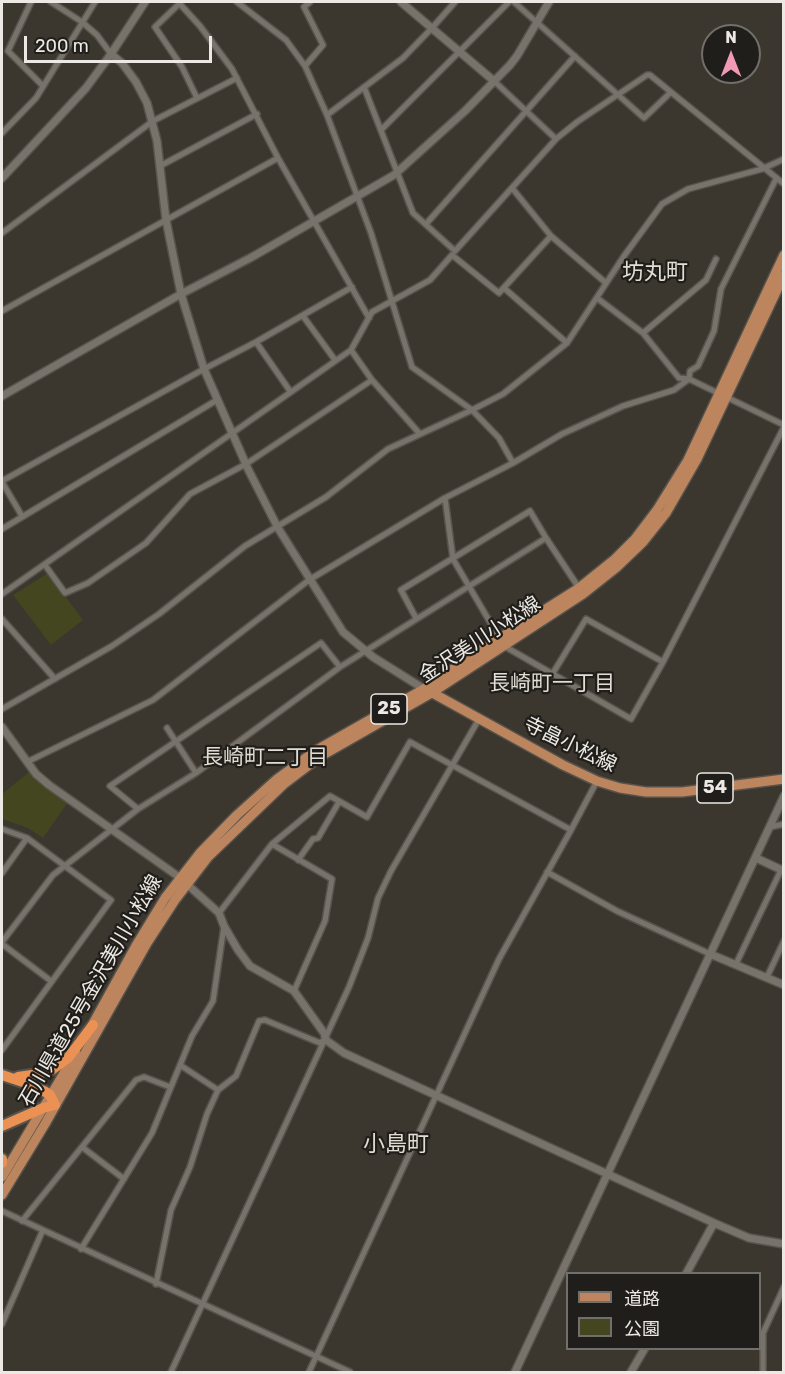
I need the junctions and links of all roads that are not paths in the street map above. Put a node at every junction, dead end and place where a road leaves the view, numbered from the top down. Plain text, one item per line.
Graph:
1 (31, 2) edge
2 (51, 2) edge
3 (95, 2) edge
4 (145, 2) edge
5 (180, 2) edge
6 (237, 2) edge
7 (310, 2) edge
8 (401, 2) edge
9 (455, 2) edge
10 (509, 2) edge
11 (514, 2) edge
12 (549, 2) edge
13 (303, 4) edge
14 (82, 22) junction
15 (537, 22) junction
16 (432, 28) junction
17 (459, 53) junction
18 (111, 54) junction
19 (575, 56) junction
20 (305, 66) junction
21 (237, 78) junction
22 (494, 81) junction
23 (43, 86) junction
24 (364, 87) junction
25 (670, 93) junction
26 (618, 94) junction
27 (197, 98) junction
28 (525, 112) junction
29 (256, 114) junction
30 (327, 115) junction
31 (153, 121) junction
32 (381, 130) junction
33 (2, 133) edge
34 (556, 139) junction
35 (278, 158) junction
36 (783, 159) edge
37 (160, 166) junction
38 (762, 169) junction
39 (397, 173) junction
40 (2, 178) edge
41 (776, 179) junction
42 (783, 184) edge
43 (512, 188) junction
44 (357, 198) junction
45 (166, 220) junction
46 (315, 221) junction
47 (426, 224) junction
48 (2, 233) edge
49 (550, 236) junction
50 (783, 255) edge
51 (716, 259) dead end
52 (783, 275) edge
53 (606, 283) junction
54 (352, 287) junction
55 (504, 288) junction
56 (181, 294) junction
57 (597, 298) junction
58 (391, 302) junction
59 (2, 311) edge
60 (303, 316) junction
61 (369, 318) junction
62 (643, 333) junction
63 (256, 342) junction
64 (567, 343) junction
65 (351, 350) junction
66 (335, 360) junction
67 (204, 369) junction
68 (688, 379) junction
69 (372, 380) junction
70 (290, 391) junction
71 (2, 396) edge
72 (722, 396) junction
73 (217, 400) junction
74 (472, 410) junction
75 (783, 426) edge
76 (232, 433) junction
77 (420, 434) junction
78 (513, 463) junction
79 (246, 464) junction
80 (2, 481) edge
81 (445, 498) junction
82 (22, 516) junction
83 (278, 528) junction
84 (2, 529) edge
85 (546, 537) junction
86 (453, 560) junction
87 (45, 565) junction
88 (309, 580) junction
89 (469, 586) junction
90 (579, 588) junction
91 (2, 594) edge
92 (416, 618) junction
93 (2, 619) edge
94 (501, 643) junction
95 (365, 650) junction
96 (663, 662) junction
97 (340, 667) junction
98 (553, 673) junction
99 (55, 679) junction
100 (429, 690) junction
101 (2, 709) edge
102 (479, 718) junction
103 (2, 727) edge
104 (167, 728) dead end
105 (176, 742) junction
106 (27, 762) junction
107 (453, 765) junction
108 (196, 773) junction
109 (783, 779) edge
110 (597, 781) junction
111 (783, 796) edge
112 (339, 802) junction
113 (138, 809) junction
114 (783, 824) edge
115 (770, 827) junction
116 (2, 828) edge
117 (113, 828) junction
118 (571, 830) junction
119 (27, 838) junction
120 (272, 844) junction
121 (756, 858) junction
122 (298, 860) junction
123 (65, 866) junction
124 (782, 871) edge
125 (547, 872) junction
126 (2, 873) edge
127 (183, 880) junction
128 (219, 913) junction
129 (224, 926) junction
130 (783, 941) edge
131 (2, 943) edge
132 (710, 954) junction
133 (736, 964) junction
134 (767, 977) junction
135 (51, 981) junction
136 (783, 985) edge
137 (294, 991) junction
138 (93, 1024) junction
139 (326, 1040) junction
140 (2, 1050) edge
141 (180, 1065) junction
142 (2, 1076) edge
143 (170, 1087) junction
144 (219, 1090) junction
145 (436, 1095) junction
146 (53, 1100) junction
147 (43, 1108) junction
148 (2, 1126) edge
149 (82, 1147) junction
150 (606, 1174) junction
151 (2, 1178) edge
152 (124, 1179) junction
153 (2, 1195) edge
154 (2, 1211) edge
155 (22, 1221) junction
156 (714, 1223) junction
157 (42, 1232) junction
158 (783, 1244) edge
159 (81, 1249) junction
160 (687, 1272) edge
161 (156, 1284) junction
162 (783, 1287) edge
163 (202, 1305) junction
164 (2, 1324) edge
165 (644, 1350) edge
166 (316, 1357) junction
167 (171, 1372) edge
168 (309, 1372) edge
169 (350, 1372) edge
170 (515, 1372) edge
171 (631, 1372) edge
172 (763, 1372) edge

1 - 23 street
2 - 14 street
3 - 14 street
4 - 18 street
5 - 21 street
5 - 27 street
6 - 20 street
7 - 13 street
8 - 16 street
9 - 16 street
10 - 17 street
11 - 15 street
12 - 15 street
13 - 20 street
14 - 18 street
14 - 23 street
15 - 19 street
15 - 22 street
16 - 17 street
16 - 24 street
17 - 22 street
17 - 32 street
18 - 31 street
18 - 40 street
19 - 26 street
19 - 28 street
20 - 30 street
21 - 27 street
21 - 29 street
22 - 28 street
22 - 39 street
23 - 33 street
24 - 30 street
24 - 32 street
25 - 26 street
25 - 26 street
25 - 38 street
26 - 34 street
27 - 31 street
28 - 34 street
28 - 47 street
29 - 35 street
29 - 37 street
30 - 44 street
31 - 37 street
31 - 48 street
32 - 39 street
34 - 43 street
35 - 45 street
35 - 46 street
36 - 38 street
37 - 45 street
38 - 41 street
38 - 53 street
39 - 44 street
39 - 47 street
41 - 42 street
41 - 68 street
43 - 47 street
43 - 49 street
44 - 46 street
44 - 58 street
45 - 56 street
45 - 59 street
46 - 54 street
46 - 56 street
49 - 53 street
49 - 55 street
50 - 72 main road, 石川県道25号金沢美川小松線 / 25
51 - 62 street
52 - 72 main road, 金沢美川小松線 / 25
53 - 57 street
54 - 60 street
54 - 61 street
55 - 58 street
55 - 64 street
56 - 67 street
56 - 71 street
57 - 62 street
57 - 64 street
58 - 61 street
58 - 74 street
60 - 63 street
60 - 66 street
61 - 65 street
62 - 68 street
63 - 67 street
63 - 70 street
64 - 74 street
65 - 66 street
65 - 69 street
66 - 70 street
67 - 73 street
67 - 80 street
68 - 72 street
68 - 78 street
69 - 77 street
69 - 79 street
70 - 76 street
72 - 75 street
72 - 90 main road, 石川県道25号金沢美川小松線 / 25
72 - 94 main road, 金沢美川小松線 / 25
73 - 76 street
73 - 82 street
74 - 77 street
74 - 78 street
75 - 96 street
76 - 79 street
76 - 87 street
77 - 83 street
78 - 81 street
79 - 83 street
79 - 87 street
80 - 82 street
81 - 86 street
81 - 88 street
82 - 84 street
83 - 88 street
83 - 99 street
85 - 86 street
85 - 89 street
85 - 90 street
86 - 89 street
86 - 92 street
87 - 91 street
88 - 95 street
88 - 106 street
89 - 92 street
89 - 94 street
90 - 94 main road, 石川県道25号金沢美川小松線 / 25
92 - 95 street
93 - 99 street
94 - 98 street
94 - 100 main road, 石川県道25号金沢美川小松線 / 25
95 - 97 street
95 - 100 street
96 - 98 street
96 - 98 street
97 - 105 street
97 - 108 street
99 - 101 street
100 - 102 main road, 寺畠小松線 / 54
100 - 127 main road, 石川県道25号金沢美川小松線 / 25
102 - 107 street
102 - 110 main road, 寺畠小松線 / 54
103 - 106 street
104 - 105 street
105 - 108 street
105 - 113 street
106 - 117 street
107 - 112 street
107 - 118 street
107 - 139 street
108 - 113 street
109 - 110 main road, 寺畠小松線 / 54
110 - 118 street
111 - 115 street
112 - 120 street
112 - 122 street
113 - 117 street
114 - 115 street
115 - 121 street
116 - 119 street
117 - 123 street
117 - 127 street
118 - 125 street
119 - 123 street
119 - 126 street
120 - 122 street
120 - 128 street
121 - 124 street
121 - 132 street
122 - 137 street
123 - 131 street
123 - 135 street
124 - 133 street
125 - 132 street
125 - 145 street
127 - 128 street
127 - 138 main road, 石川県道25号金沢美川小松線 / 25
127 - 146 main road, 25
128 - 129 street
129 - 137 street
129 - 141 street
130 - 134 street
131 - 135 street
132 - 133 street
132 - 150 street
133 - 134 street
134 - 136 street
135 - 140 street
137 - 139 street
138 - 142 highway
138 - 146 main road, 石川県道25号金沢美川小松線 / 25
139 - 144 street
139 - 145 street
139 - 163 street
141 - 143 street
141 - 144 street
142 - 146 highway
143 - 149 street
143 - 152 street
144 - 161 street
145 - 150 street
145 - 166 street
146 - 147 highway
146 - 153 main road, 25
147 - 148 highway
147 - 151 main road, 石川県道25号金沢美川小松線
149 - 152 street
149 - 155 street
150 - 156 street
150 - 170 street
152 - 159 street
154 - 155 street
155 - 157 street
156 - 158 street
156 - 160 street
157 - 159 street
157 - 164 street
159 - 161 street
161 - 163 street
162 - 172 street
163 - 166 street
163 - 167 street
165 - 171 street
166 - 168 street
166 - 169 street

